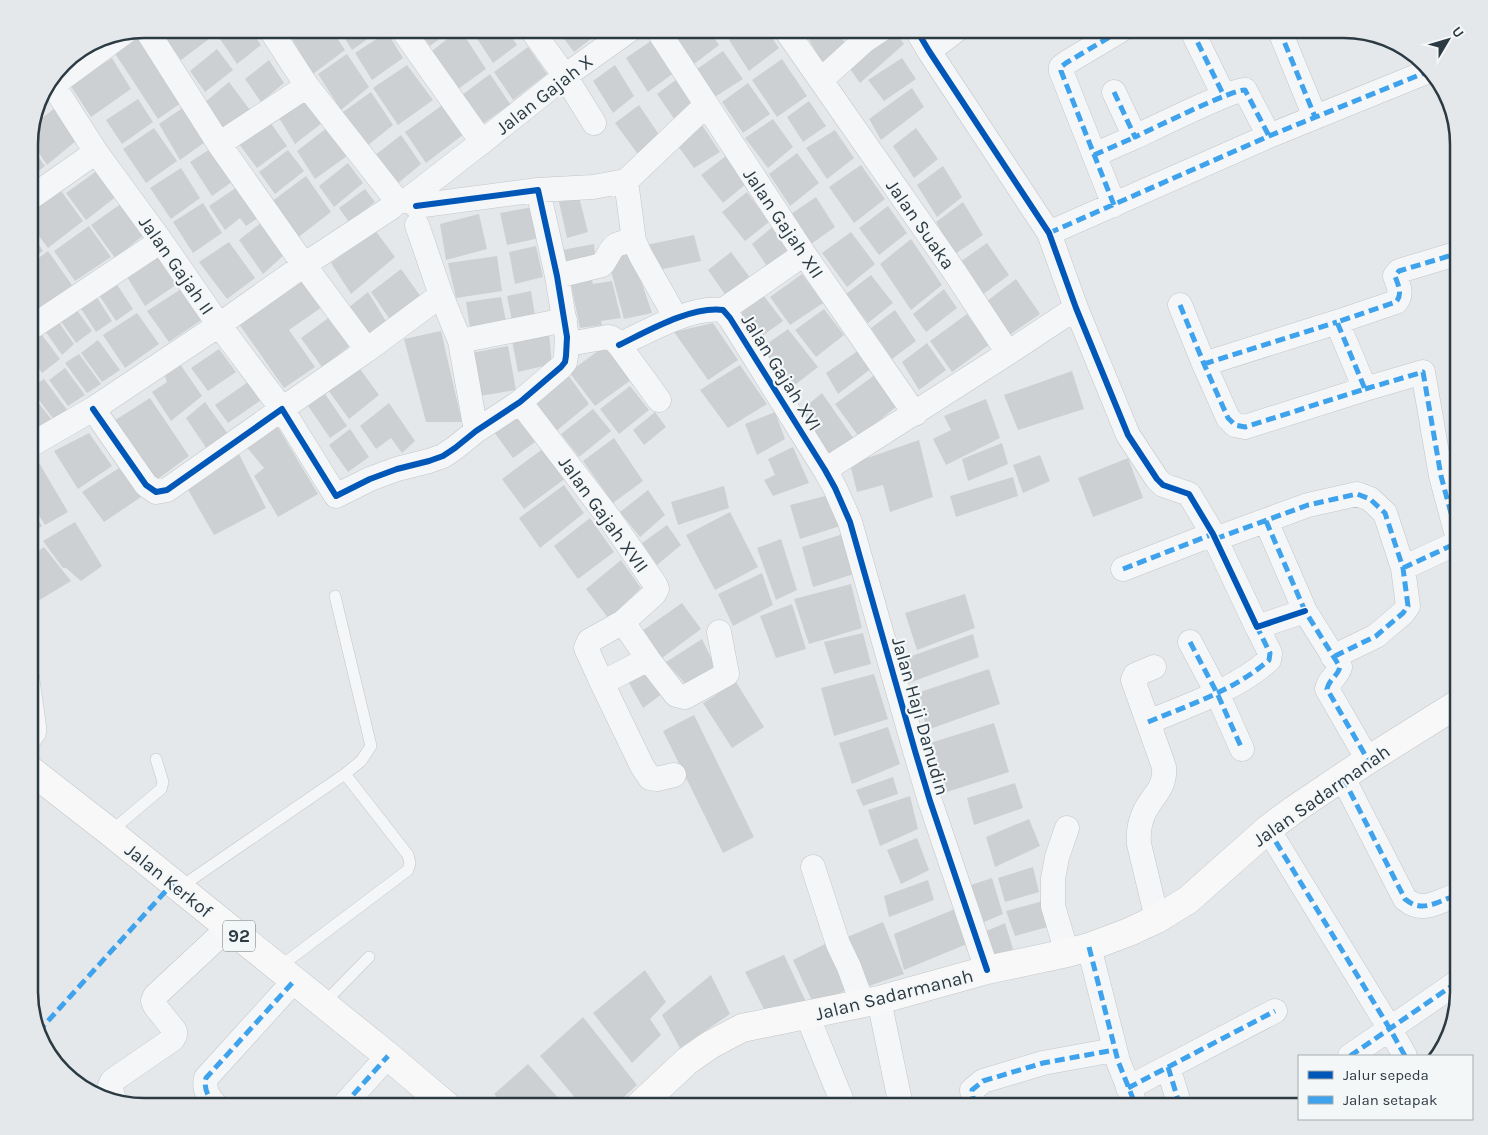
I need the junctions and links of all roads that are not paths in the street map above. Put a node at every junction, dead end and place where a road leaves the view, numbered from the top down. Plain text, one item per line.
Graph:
1 (152, 38) edge
2 (276, 38) edge
3 (408, 38) edge
4 (538, 38) edge
5 (618, 38) edge
6 (663, 38) edge
7 (791, 38) edge
8 (868, 38) edge
9 (921, 38) edge
10 (947, 38) edge
11 (1104, 38) edge
12 (1195, 38) edge
13 (1283, 38) edge
14 (107, 45) edge
15 (929, 52) junction
16 (1423, 73) edge
17 (64, 74) edge
18 (565, 76) junction
19 (821, 80) junction
20 (307, 86) junction
21 (54, 87) edge
22 (1114, 92) dead end
23 (1224, 96) junction
24 (706, 106) junction
25 (1315, 117) junction
26 (594, 123) dead end
27 (1269, 136) junction
28 (1135, 137) junction
29 (482, 142) junction
30 (219, 144) junction
31 (96, 152) junction
32 (1094, 155) junction
33 (626, 181) junction
34 (538, 190) junction
35 (38, 193) edge
36 (1114, 205) junction
37 (406, 208) junction
38 (1049, 233) junction
39 (161, 241) junction
40 (634, 241) junction
41 (804, 254) junction
42 (1450, 256) edge
43 (304, 265) junction
44 (557, 276) junction
45 (441, 295) junction
46 (1180, 305) dead end
47 (1076, 308) junction
48 (724, 310) junction
49 (676, 318) junction
50 (565, 320) junction
51 (1337, 322) junction
52 (38, 323) edge
53 (219, 325) junction
54 (460, 341) junction
55 (568, 344) junction
56 (619, 345) junction
57 (367, 350) junction
58 (1008, 353) junction
59 (1204, 364) junction
60 (1365, 389) junction
61 (659, 400) dead end
62 (520, 402) junction
63 (93, 409) junction
64 (282, 409) junction
65 (915, 414) junction
66 (476, 431) junction
67 (38, 441) edge
68 (826, 470) junction
69 (1450, 509) edge
70 (1266, 520) junction
71 (1214, 537) junction
72 (1450, 546) edge
73 (1402, 568) junction
74 (1123, 569) dead end
75 (335, 596) dead end
76 (1305, 611) junction
77 (624, 622) junction
78 (1258, 627) junction
79 (720, 632) dead end
80 (1190, 642) dead end
81 (1333, 657) junction
82 (648, 659) junction
83 (1154, 667) dead end
84 (602, 684) junction
85 (1217, 694) junction
86 (38, 709) edge
87 (1450, 709) edge
88 (1148, 722) junction
89 (38, 738) edge
90 (1242, 749) dead end
91 (156, 759) dead end
92 (1368, 760) junction
93 (345, 774) junction
94 (38, 775) edge
95 (674, 775) dead end
96 (1343, 778) junction
97 (1067, 828) dead end
98 (1268, 829) junction
99 (110, 832) junction
100 (813, 867) dead end
101 (179, 888) junction
102 (1450, 898) edge
103 (1157, 919) junction
104 (228, 928) junction
105 (1078, 950) junction
106 (369, 957) dead end
107 (988, 970) junction
108 (286, 975) junction
109 (1450, 987) edge
110 (870, 1001) junction
111 (323, 1004) junction
112 (1275, 1011) dead end
113 (807, 1015) junction
114 (1390, 1028) junction
115 (1114, 1050) junction
116 (1351, 1055) edge
117 (1404, 1055) edge
118 (388, 1056) junction
119 (1168, 1067) junction
120 (111, 1092) edge
121 (1132, 1097) edge
122 (210, 1098) edge
123 (350, 1098) edge
124 (431, 1098) edge
125 (648, 1098) edge
126 (841, 1098) edge
127 (899, 1098) edge
128 (973, 1098) edge
129 (1178, 1098) edge

1 - 30 street
2 - 20 street
3 - 29 street, Jalan Gajah X
4 - 18 street
5 - 18 street, Jalan Gajah X
6 - 24 street, Jalan Gajah XII
7 - 19 street, Jalan Suaka
8 - 19 street
9 - 15 street
10 - 15 street
11 - 32 street
12 - 23 street
13 - 25 street
14 - 17 street
15 - 38 street
16 - 25 street
18 - 26 street
18 - 29 street, Jalan Gajah X
19 - 58 street, Jalan Suaka
20 - 30 street
20 - 37 street
21 - 31 street, Jalan Gajah II
22 - 28 street
23 - 27 street
23 - 28 street
24 - 33 street
24 - 41 street, Jalan Gajah XII
25 - 27 street
27 - 36 street
28 - 32 street
29 - 37 street, Jalan Gajah X
30 - 43 street
31 - 35 street
31 - 39 street, Jalan Gajah II
32 - 36 street
33 - 34 street
33 - 40 street
34 - 37 street
34 - 44 street
36 - 38 street
37 - 43 street, Jalan Gajah II
37 - 45 street
38 - 47 street
39 - 52 street
39 - 53 street, Jalan Gajah II
40 - 44 street
40 - 49 street
41 - 48 street
41 - 65 street, Jalan Gajah XII
42 - 51 street
43 - 53 street, Jalan Gajah II
43 - 57 street
44 - 50 street
45 - 54 street
45 - 57 street
46 - 59 street
47 - 58 street
47 - 71 street
48 - 49 street, Jalan Gajah XVI
48 - 68 street, Jalan Gajah XVI
49 - 56 street, Jalan Gajah XVI
50 - 54 street
50 - 55 street
51 - 59 street
51 - 60 street
53 - 63 street
53 - 64 street
54 - 66 street
55 - 56 street
55 - 62 street
56 - 61 street
57 - 64 street
58 - 65 street
59 - 60 street
60 - 69 street
62 - 66 street
62 - 77 street, Jalan Gajah XVII
63 - 64 street
63 - 67 street
64 - 66 street
65 - 68 street
68 - 107 street, Jalan Haji Danudin
70 - 71 street
70 - 73 street
70 - 76 street
71 - 74 street
71 - 78 street
72 - 73 street
73 - 81 street
75 - 93 lane
76 - 78 street
76 - 81 street
77 - 82 street
77 - 84 street, Jalan Gajah XVII
78 - 85 street
79 - 82 street
80 - 85 street
81 - 92 street
82 - 84 street
83 - 88 street
84 - 95 street
85 - 88 street
85 - 90 street
86 - 89 lane
87 - 92 main road, Jalan Sadarmanah
88 - 103 street
91 - 99 lane
92 - 96 main road, Jalan Sadarmanah
93 - 101 lane
93 - 108 lane
94 - 99 main road, Jalan Kerkof / 92
96 - 98 main road, Jalan Sadarmanah
96 - 102 street
97 - 105 street
98 - 103 main road, Jalan Sadarmanah
98 - 114 street
99 - 101 main road, Jalan Kerkof / 92
100 - 110 street
101 - 104 main road, Jalan Kerkof / 92
103 - 105 main road, Jalan Sadarmanah
104 - 108 main road, Jalan Kerkof / 92
104 - 120 street
105 - 107 main road, Jalan Sadarmanah
105 - 115 street
106 - 111 lane
107 - 110 main road, Jalan Sadarmanah
108 - 111 main road, Jalan Kerkof / 92
108 - 122 street
109 - 114 street
110 - 113 main road, Jalan Sadarmanah
110 - 127 street
111 - 118 main road, Jalan Kerkof / 92
112 - 119 street
113 - 125 main road, Jalan Sadarmanah
113 - 126 street
114 - 116 street
114 - 117 street
115 - 121 street
115 - 128 street
118 - 123 street
118 - 124 main road, Jalan Kerkof / 92
119 - 121 street
119 - 129 street

